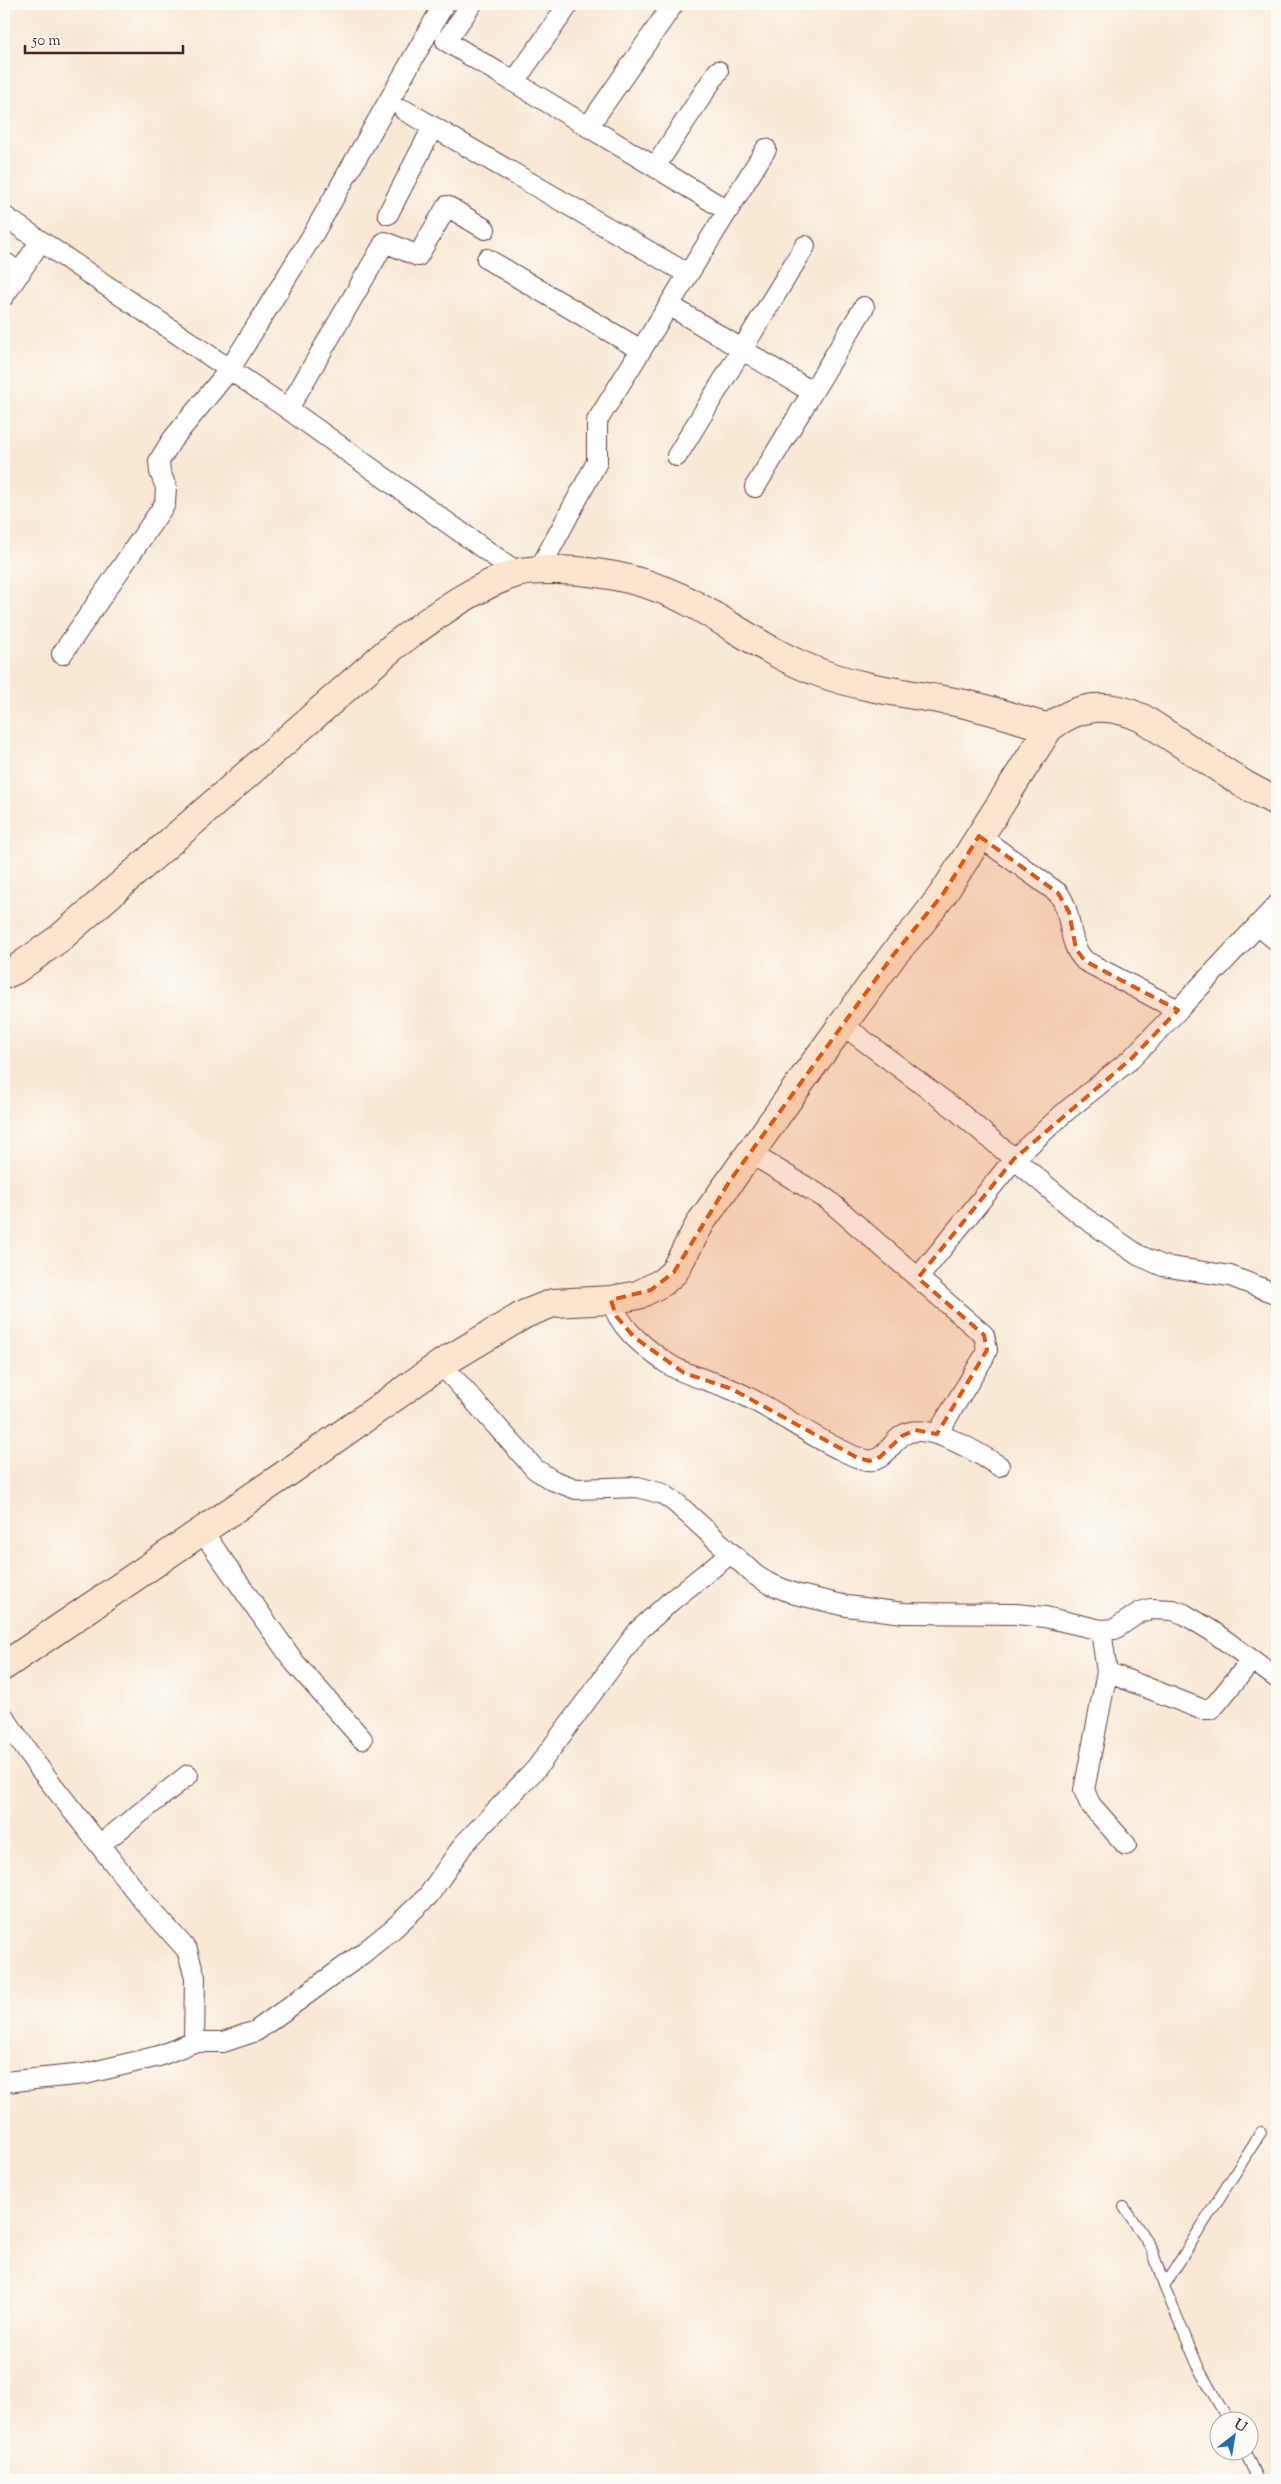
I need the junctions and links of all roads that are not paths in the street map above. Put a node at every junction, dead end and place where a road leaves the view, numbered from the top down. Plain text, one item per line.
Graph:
1 (444, 4) edge
2 (472, 4) edge
3 (569, 4) edge
4 (672, 6) dead end
5 (718, 72) dead end
6 (514, 82) junction
7 (404, 110) dead end
8 (433, 127) junction
9 (588, 127) junction
10 (766, 149) dead end
11 (655, 167) junction
12 (728, 211) junction
13 (388, 214) dead end
14 (4, 216) edge
15 (485, 229) dead end
16 (40, 242) junction
17 (805, 246) dead end
18 (487, 259) dead end
19 (12, 267) edge
20 (688, 274) junction
21 (4, 296) edge
22 (669, 305) junction
23 (864, 307) dead end
24 (742, 349) junction
25 (641, 350) junction
26 (230, 369) junction
27 (812, 392) junction
28 (288, 409) junction
29 (677, 456) dead end
30 (755, 487) dead end
31 (529, 571) junction
32 (62, 654) dead end
33 (1049, 728) junction
34 (1277, 802) edge
35 (979, 836) junction
36 (1277, 905) edge
37 (1258, 926) junction
38 (1277, 941) edge
39 (4, 975) edge
40 (1178, 1010) junction
41 (843, 1025) junction
42 (750, 1153) junction
43 (1014, 1159) junction
44 (918, 1278) junction
45 (1277, 1294) edge
46 (611, 1300) junction
47 (441, 1364) junction
48 (937, 1434) junction
49 (999, 1466) dead end
50 (202, 1531) junction
51 (731, 1553) junction
52 (1101, 1630) junction
53 (1252, 1660) junction
54 (4, 1666) edge
55 (1107, 1672) junction
56 (1277, 1678) edge
57 (4, 1717) edge
58 (362, 1739) dead end
59 (188, 1776) dead end
60 (101, 1844) junction
61 (1126, 1845) dead end
62 (194, 2042) junction
63 (4, 2082) edge
64 (1261, 2132) dead end
65 (1124, 2207) dead end
66 (1164, 2286) junction
67 (1223, 2412) edge
68 (1250, 2462) edge
69 (1258, 2480) edge

1 - 26 street
2 - 6 street
3 - 6 street
4 - 9 street
5 - 11 street
6 - 9 street
7 - 8 street
8 - 13 street
8 - 20 street
9 - 11 street
10 - 12 street
11 - 12 street
12 - 20 street
14 - 16 street
15 - 28 street
16 - 19 street
16 - 26 street
17 - 24 street
18 - 25 street
19 - 21 street
20 - 22 street
22 - 24 street
22 - 25 street
23 - 27 street
24 - 27 street
24 - 29 street
25 - 31 street
26 - 28 street
26 - 32 street
27 - 30 street
28 - 31 street
31 - 33 street
31 - 39 street
33 - 34 street
33 - 35 street
35 - 40 street
35 - 41 street
36 - 37 street
37 - 38 street
37 - 40 street
40 - 43 street
41 - 42 street
41 - 43 street
42 - 44 street
42 - 46 street
43 - 44 street
43 - 45 street
44 - 48 street
46 - 47 street
46 - 48 street
47 - 50 street
47 - 51 street
48 - 49 street
50 - 54 street
50 - 58 street
51 - 52 street
51 - 62 street
52 - 53 street
52 - 55 street
53 - 55 street
53 - 56 street
55 - 61 street
57 - 60 street
59 - 60 street
60 - 62 street
62 - 63 street
64 - 66 lane
65 - 66 lane
66 - 67 lane
68 - 69 lane

